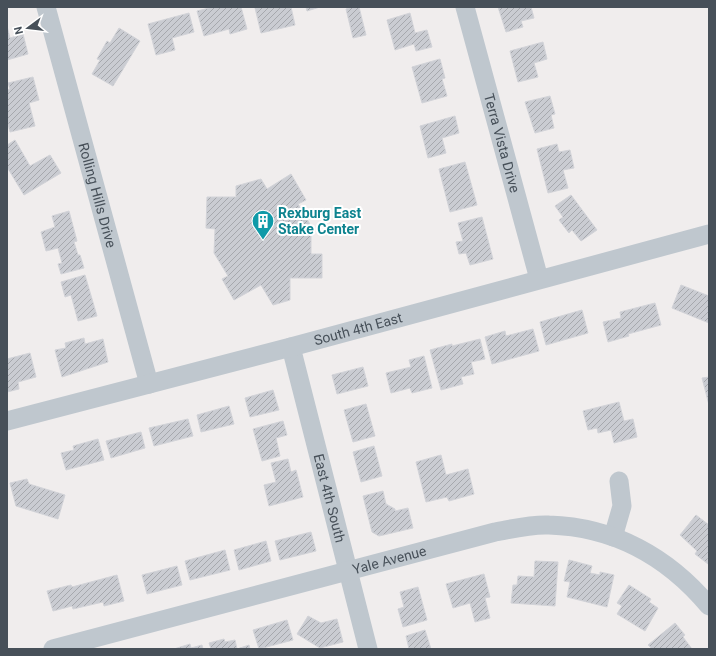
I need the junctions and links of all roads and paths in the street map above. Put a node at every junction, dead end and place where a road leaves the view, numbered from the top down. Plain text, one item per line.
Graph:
1 (465, 7) edge
2 (50, 8) edge
3 (709, 234) edge
4 (540, 279) junction
5 (291, 347) junction
6 (148, 384) junction
7 (7, 421) edge
8 (619, 481) dead end
9 (613, 538) junction
10 (347, 572) junction
11 (709, 606) edge
12 (53, 649) edge
13 (368, 649) edge

1 - 4 street, Terra Vista Drive
2 - 6 street, Rolling Hills Drive
3 - 4 street, South 4th East
4 - 5 street, South 4th East
5 - 6 street, South 4th East
5 - 10 street, East 4th South
6 - 7 street, South 4th East
8 - 9 street
9 - 10 street, Yale Avenue
9 - 11 street, Yale Avenue
10 - 12 street, Yale Avenue
10 - 13 street, East 4th South

